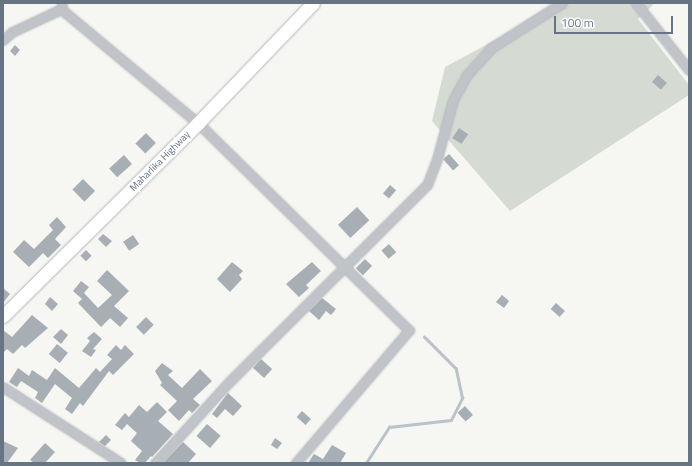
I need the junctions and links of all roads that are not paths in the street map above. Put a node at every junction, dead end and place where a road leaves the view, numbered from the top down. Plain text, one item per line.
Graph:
1 (313, 3) edge
2 (562, 3) edge
3 (636, 3) edge
4 (62, 6) edge
5 (3, 40) edge
6 (689, 70) edge
7 (198, 123) junction
8 (345, 264) junction
9 (3, 316) edge
10 (3, 387) edge
11 (122, 463) edge
12 (155, 463) edge
13 (296, 463) edge

1 - 7 highway, Maharlika Highway
2 - 8 street
3 - 6 street
4 - 5 street
4 - 7 street
7 - 8 street
7 - 9 highway, Maharlika Highway
8 - 12 street
8 - 13 street
10 - 11 street

